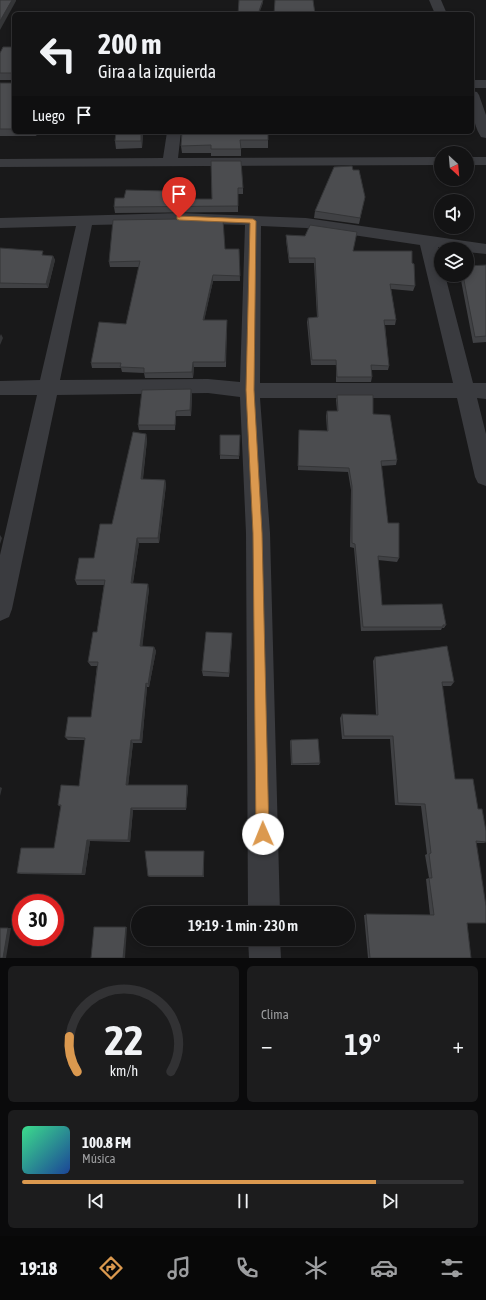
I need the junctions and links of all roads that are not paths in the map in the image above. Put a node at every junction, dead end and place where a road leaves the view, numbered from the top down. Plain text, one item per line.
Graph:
1 (435, 0) edge
2 (440, 12) edge
3 (474, 84) edge
4 (486, 84) edge
5 (474, 101) edge
6 (174, 134) edge
7 (486, 134) edge
8 (434, 161) edge
9 (474, 161) edge
10 (486, 161) edge
11 (170, 162) junction
12 (0, 163) edge
13 (85, 221) junction
14 (253, 221) junction
15 (0, 223) edge
16 (428, 242) junction
17 (486, 249) edge
18 (49, 387) junction
19 (0, 388) edge
20 (250, 390) junction
21 (464, 391) junction
22 (486, 391) edge
23 (486, 477) edge
24 (0, 609) edge
25 (264, 906) edge
26 (264, 946) edge
27 (265, 958) edge

1 - 2 street
3 - 4 street
5 - 7 street
6 - 11 street
8 - 11 street
9 - 10 street
11 - 12 street
13 - 14 street
13 - 15 street
13 - 18 street
14 - 16 street
14 - 20 street
16 - 17 street
16 - 21 street
18 - 19 street
18 - 20 street
18 - 24 street
20 - 21 street
20 - 25 street
21 - 22 street
21 - 23 street
26 - 27 street

